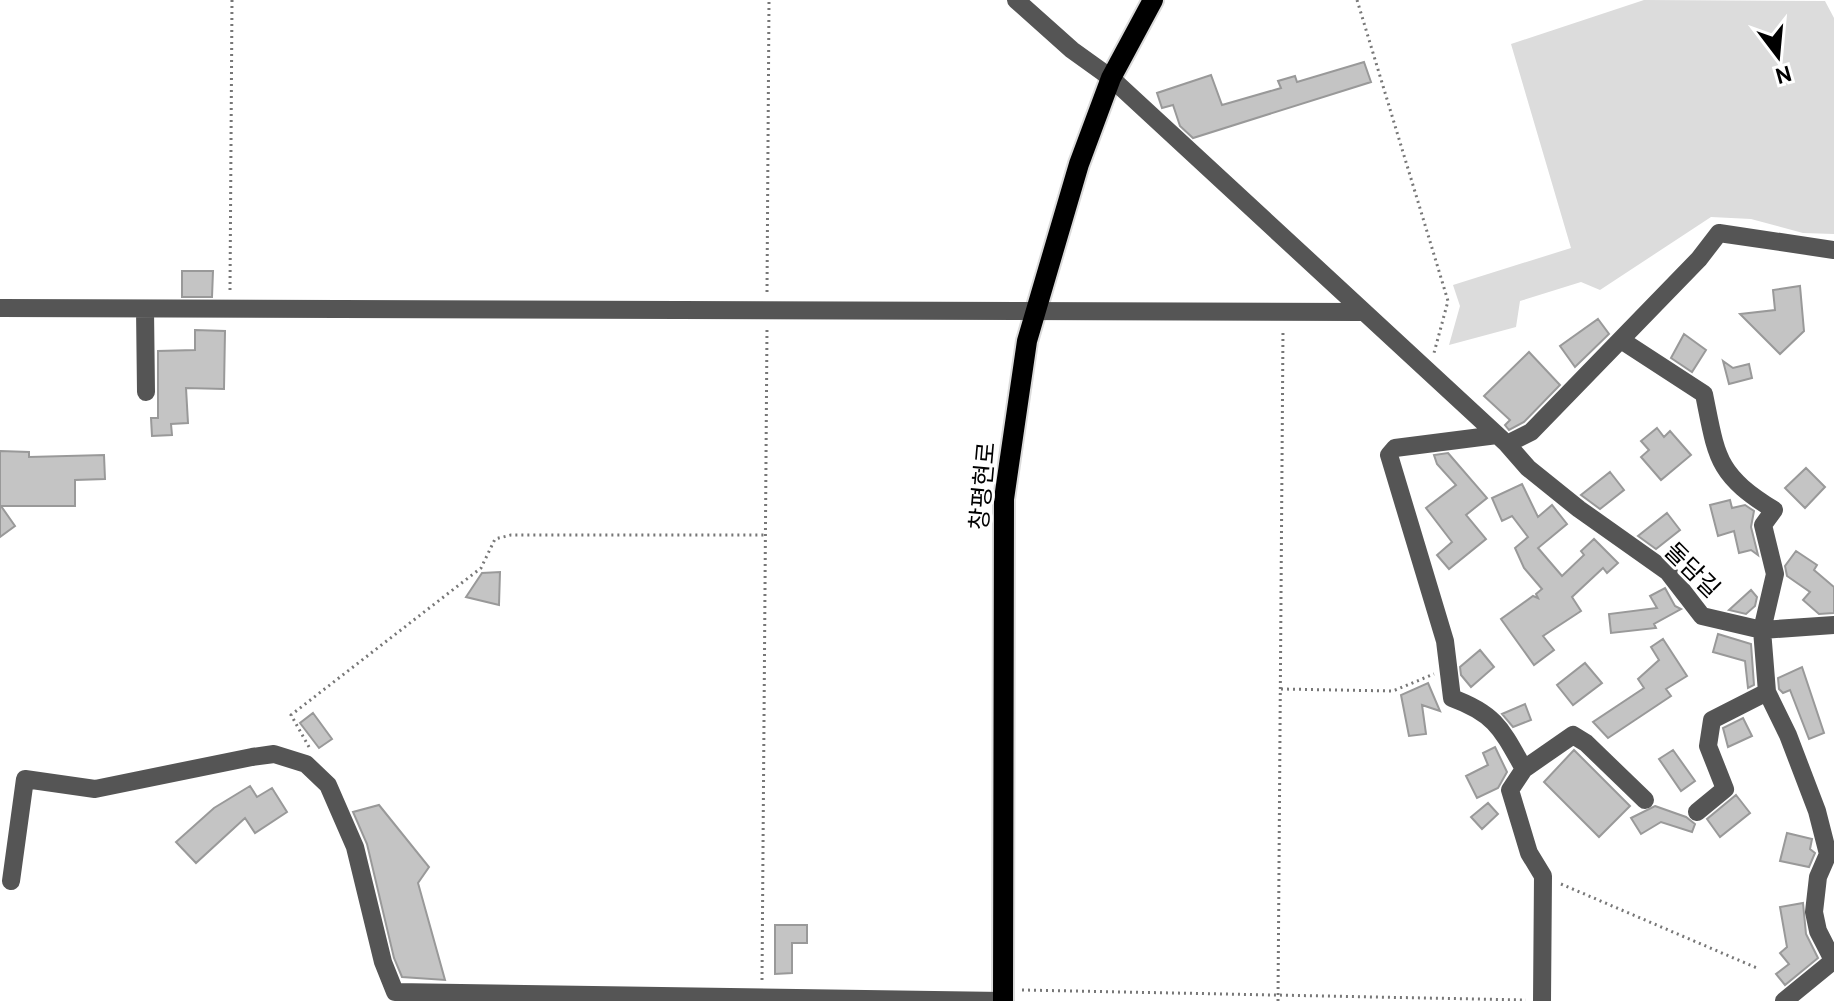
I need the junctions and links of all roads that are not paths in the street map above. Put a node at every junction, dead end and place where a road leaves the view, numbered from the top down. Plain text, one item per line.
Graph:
1 (1016, 0) edge
2 (1153, 0) edge
3 (1111, 78) junction
4 (1834, 250) edge
5 (0, 308) edge
6 (145, 309) junction
7 (1363, 312) junction
8 (1035, 313) junction
9 (1621, 340) junction
10 (146, 392) dead end
11 (1502, 439) junction
12 (1834, 625) edge
13 (1762, 630) junction
14 (1767, 692) junction
15 (1524, 769) junction
16 (1645, 800) dead end
17 (1697, 812) dead end
18 (11, 881) dead end
19 (1834, 962) edge
20 (1003, 996) edge
21 (1542, 1000) edge
22 (1784, 1001) edge

1 - 3 street, 돌담길
2 - 3 main road, 창평현로
3 - 7 street, 돌담길
3 - 8 main road, 창평현로
4 - 9 street
5 - 6 street
6 - 8 street
6 - 10 street
7 - 8 street
7 - 11 street, 돌담길
8 - 20 main road, 창평현로
9 - 11 street
9 - 13 street
11 - 13 street, 돌담길
11 - 15 street
12 - 13 street, 돌담길
13 - 14 street
14 - 17 street
14 - 19 street
15 - 16 street
15 - 21 street
18 - 20 street
19 - 22 street

